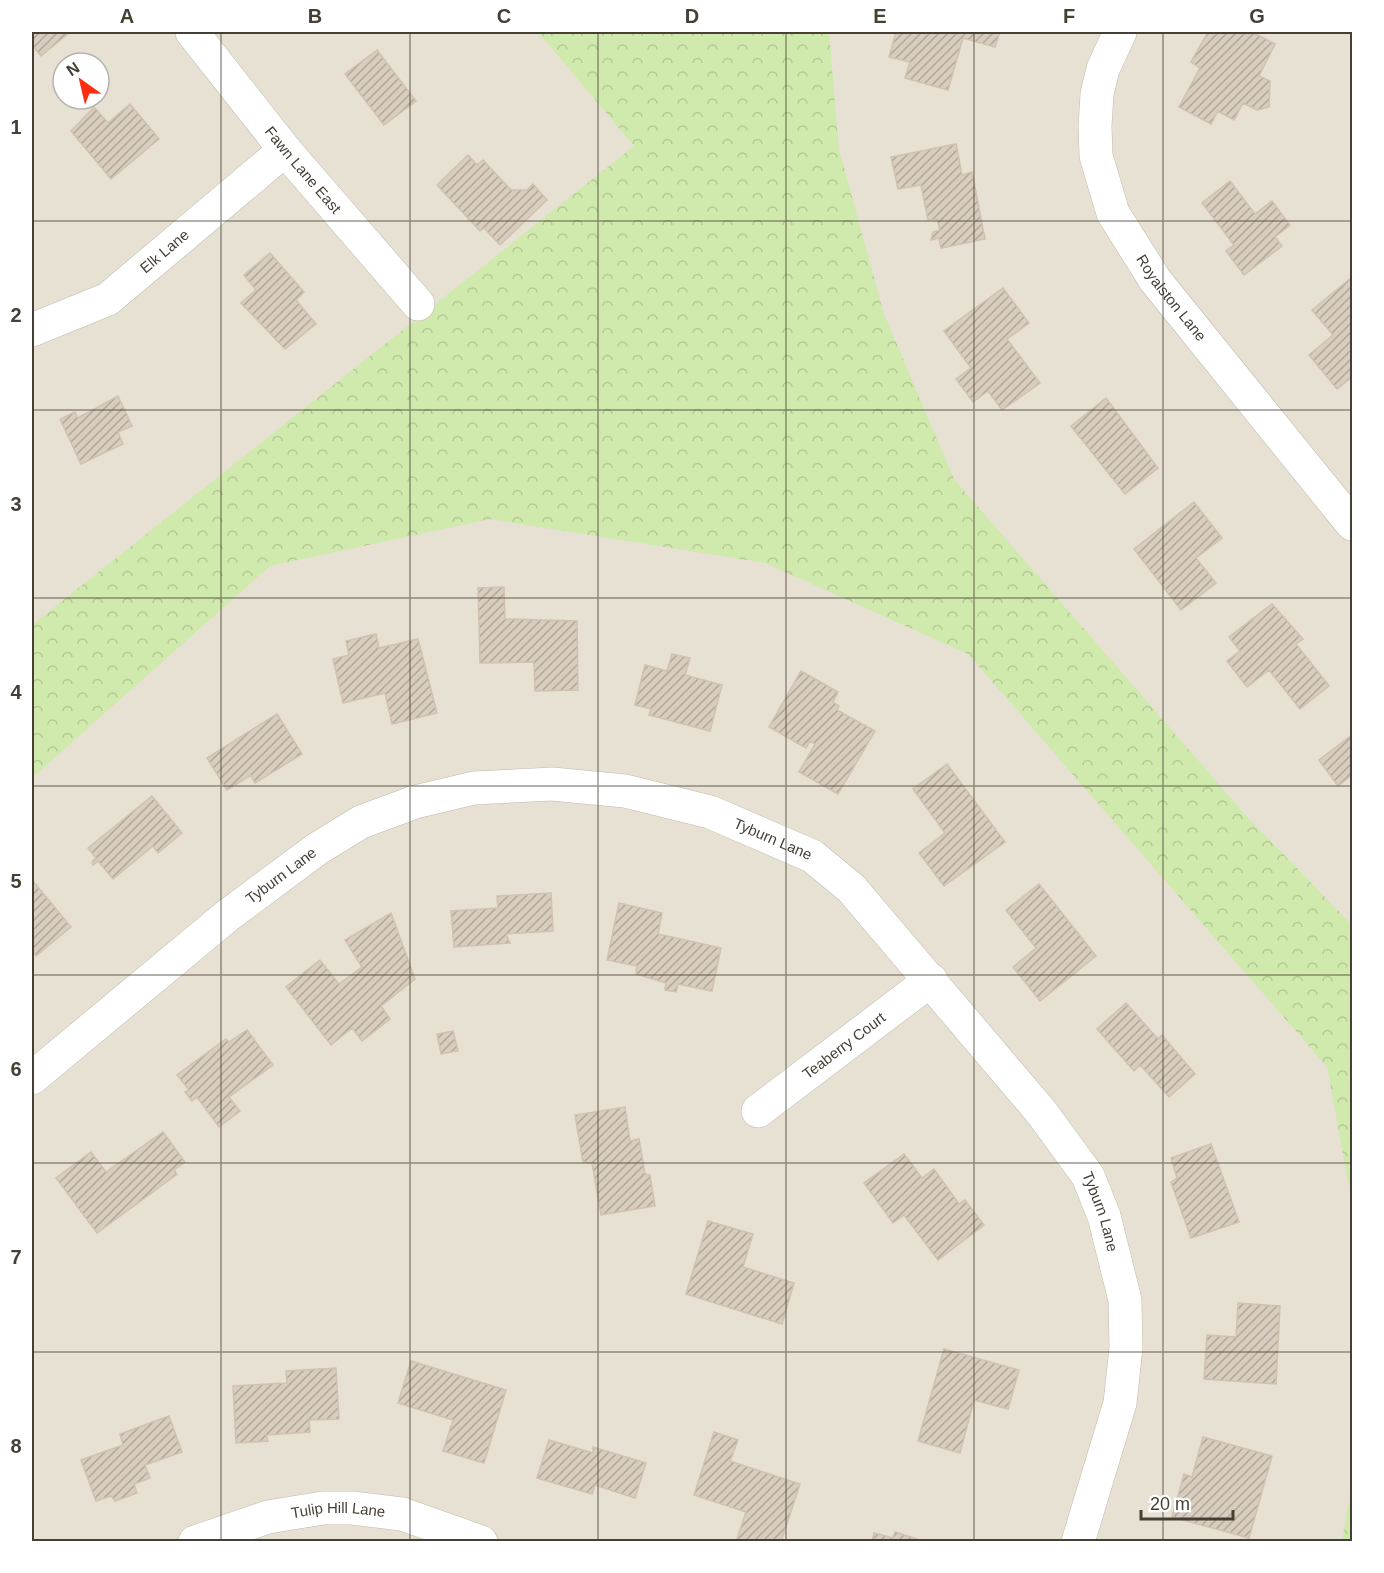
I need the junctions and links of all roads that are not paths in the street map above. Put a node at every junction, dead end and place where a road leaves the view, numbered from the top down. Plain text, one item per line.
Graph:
1 (192, 32) edge
2 (1120, 32) edge
3 (285, 150) junction
4 (418, 304) dead end
5 (32, 330) edge
6 (1353, 524) edge
7 (931, 980) junction
8 (32, 1078) edge
9 (758, 1111) dead end
10 (195, 1542) edge
11 (481, 1542) edge
12 (1078, 1542) edge

1 - 3 street, Fawn Lane East
2 - 6 street, Royalston Lane
3 - 4 street, Fawn Lane East
3 - 5 street, Elk Lane
7 - 8 street, Tyburn Lane
7 - 9 street, Teaberry Court
7 - 12 street, Tyburn Lane
10 - 11 street, Tulip Hill Lane

